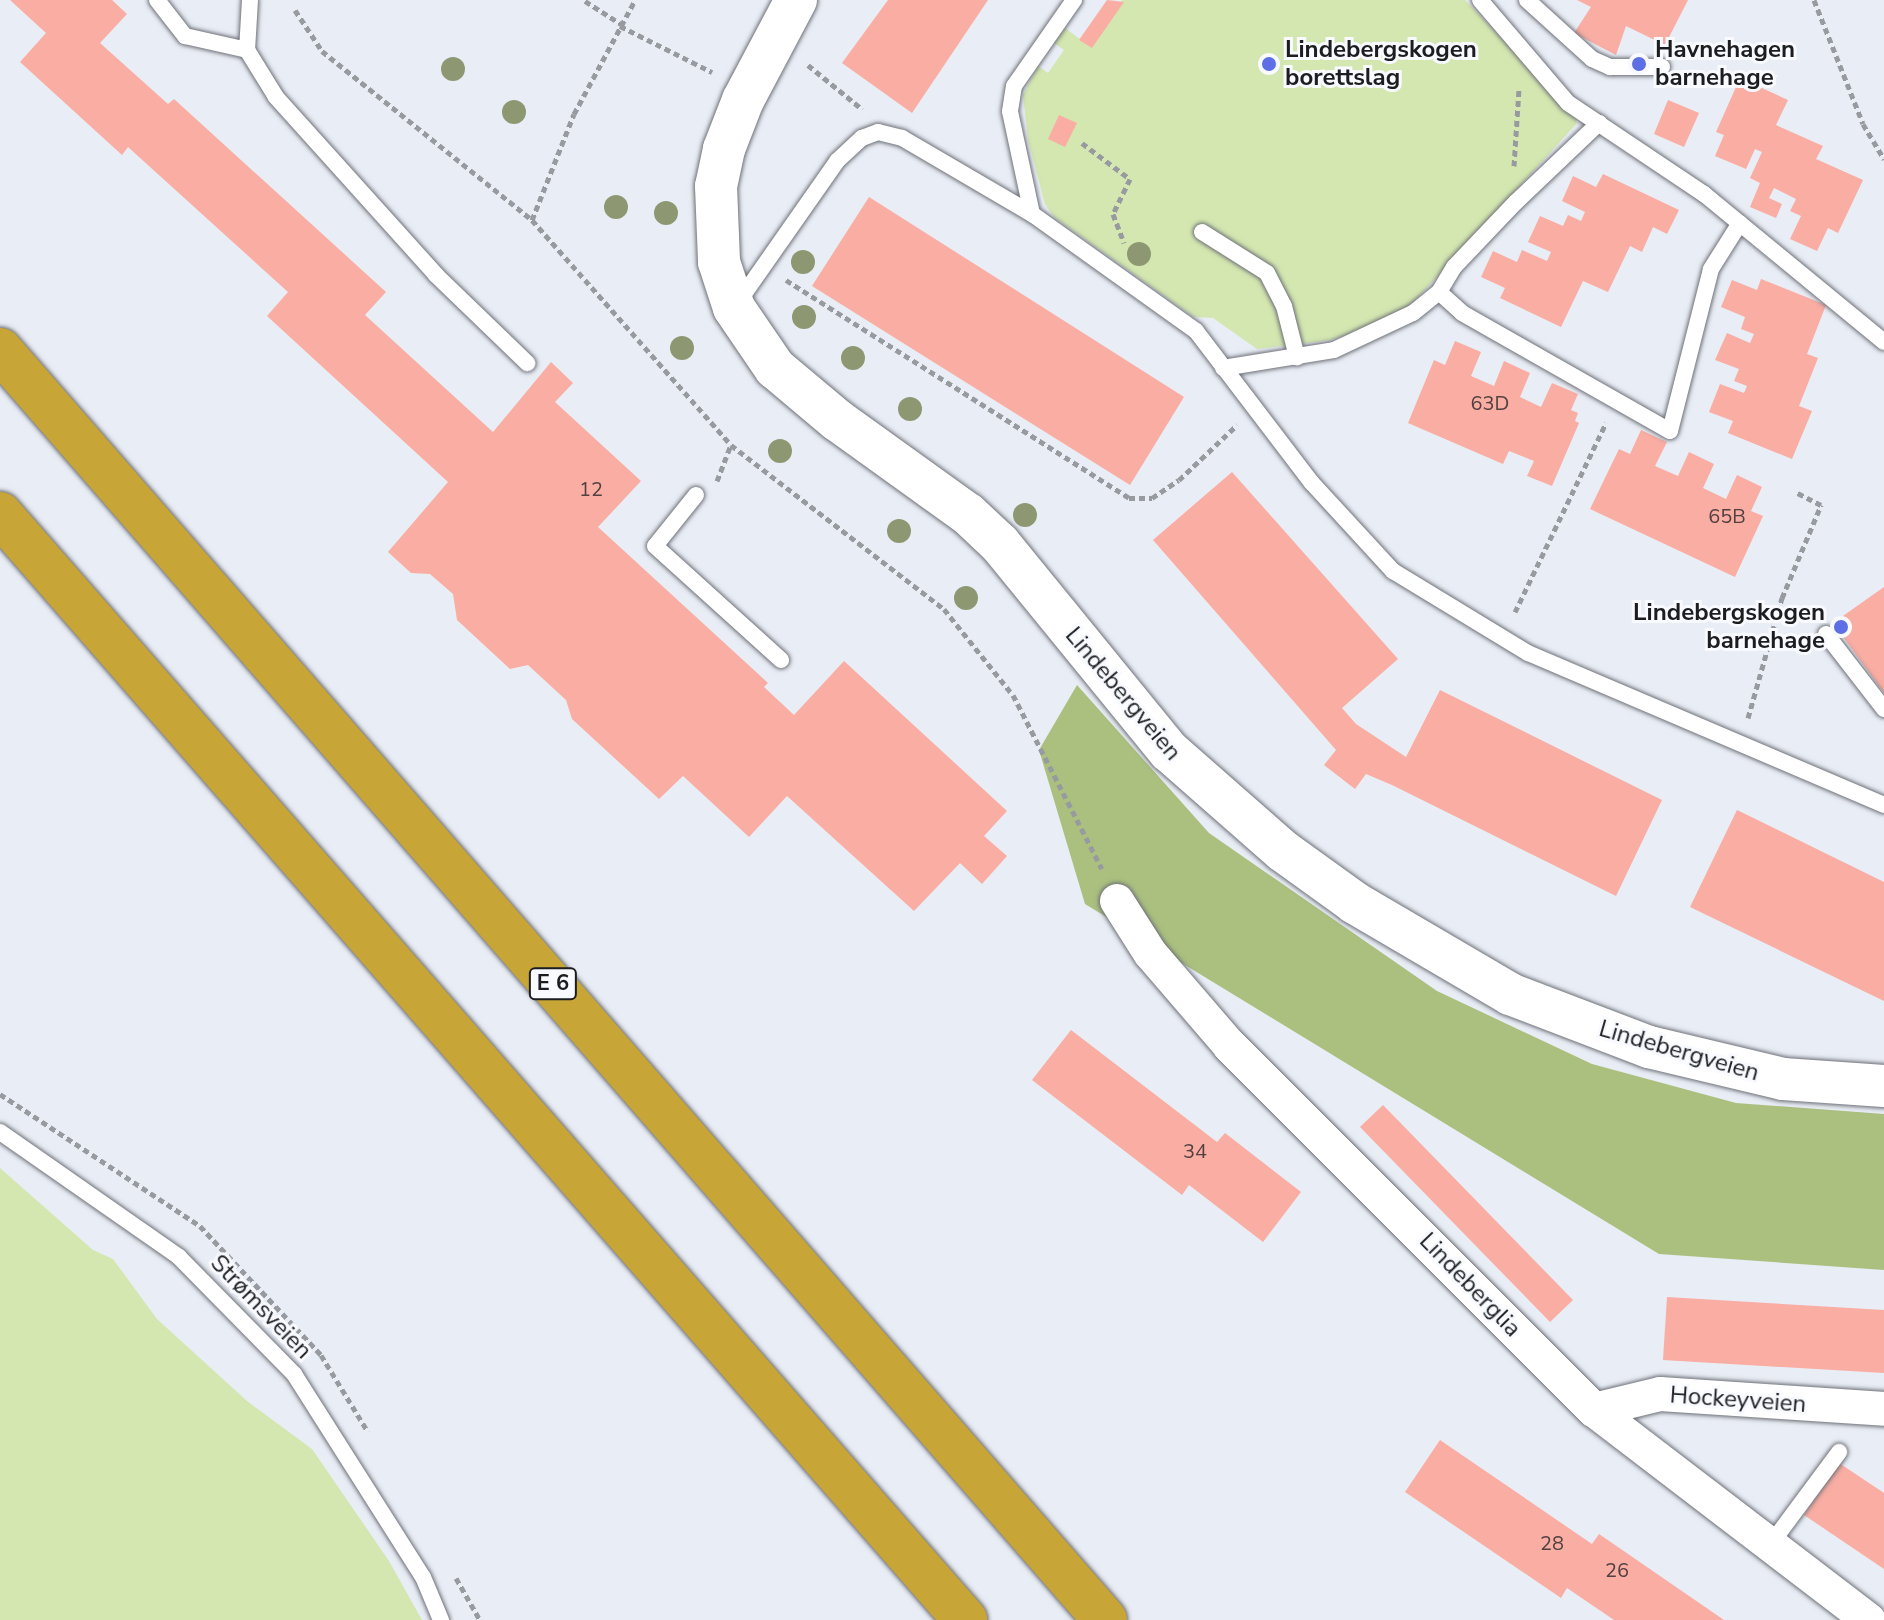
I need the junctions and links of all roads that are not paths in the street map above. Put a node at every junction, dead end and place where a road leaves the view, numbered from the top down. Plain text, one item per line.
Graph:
1 (157, 0) edge
2 (250, 0) edge
3 (796, 0) edge
4 (1074, 0) edge
5 (1480, 0) edge
6 (1527, 0) edge
7 (247, 50) junction
8 (1662, 67) dead end
9 (1599, 123) junction
10 (1032, 214) junction
11 (1740, 223) junction
12 (1202, 232) dead end
13 (1439, 292) junction
14 (734, 308) junction
15 (1884, 342) edge
16 (0, 350) edge
17 (1297, 357) junction
18 (527, 363) dead end
19 (1223, 368) junction
20 (696, 495) dead end
21 (0, 514) edge
22 (1826, 634) dead end
23 (781, 660) dead end
24 (1884, 709) edge
25 (1884, 805) edge
26 (1117, 901) road end
27 (1884, 1086) edge
28 (0, 1132) edge
29 (1884, 1409) edge
30 (1594, 1410) junction
31 (1839, 1452) dead end
32 (1770, 1545) junction
33 (441, 1620) edge
34 (965, 1620) edge
35 (1105, 1620) edge
36 (1869, 1620) edge

1 - 7 lane
2 - 7 lane
3 - 14 street, Lindebergveien
4 - 10 lane
5 - 9 lane
6 - 8 lane
7 - 18 lane
9 - 11 lane
9 - 13 lane
10 - 14 lane
10 - 19 lane
11 - 13 lane
11 - 15 lane
12 - 17 lane
13 - 17 lane
14 - 27 street, Lindebergveien
16 - 35 highway, E 6
17 - 19 lane
19 - 25 lane
20 - 23 lane
21 - 34 highway
22 - 24 lane
26 - 30 street, Lindeberglia
28 - 33 lane, Strømsveien
29 - 30 street, Hockeyveien
30 - 32 street, Lindeberglia
31 - 32 lane
32 - 36 street, Lindeberglia

